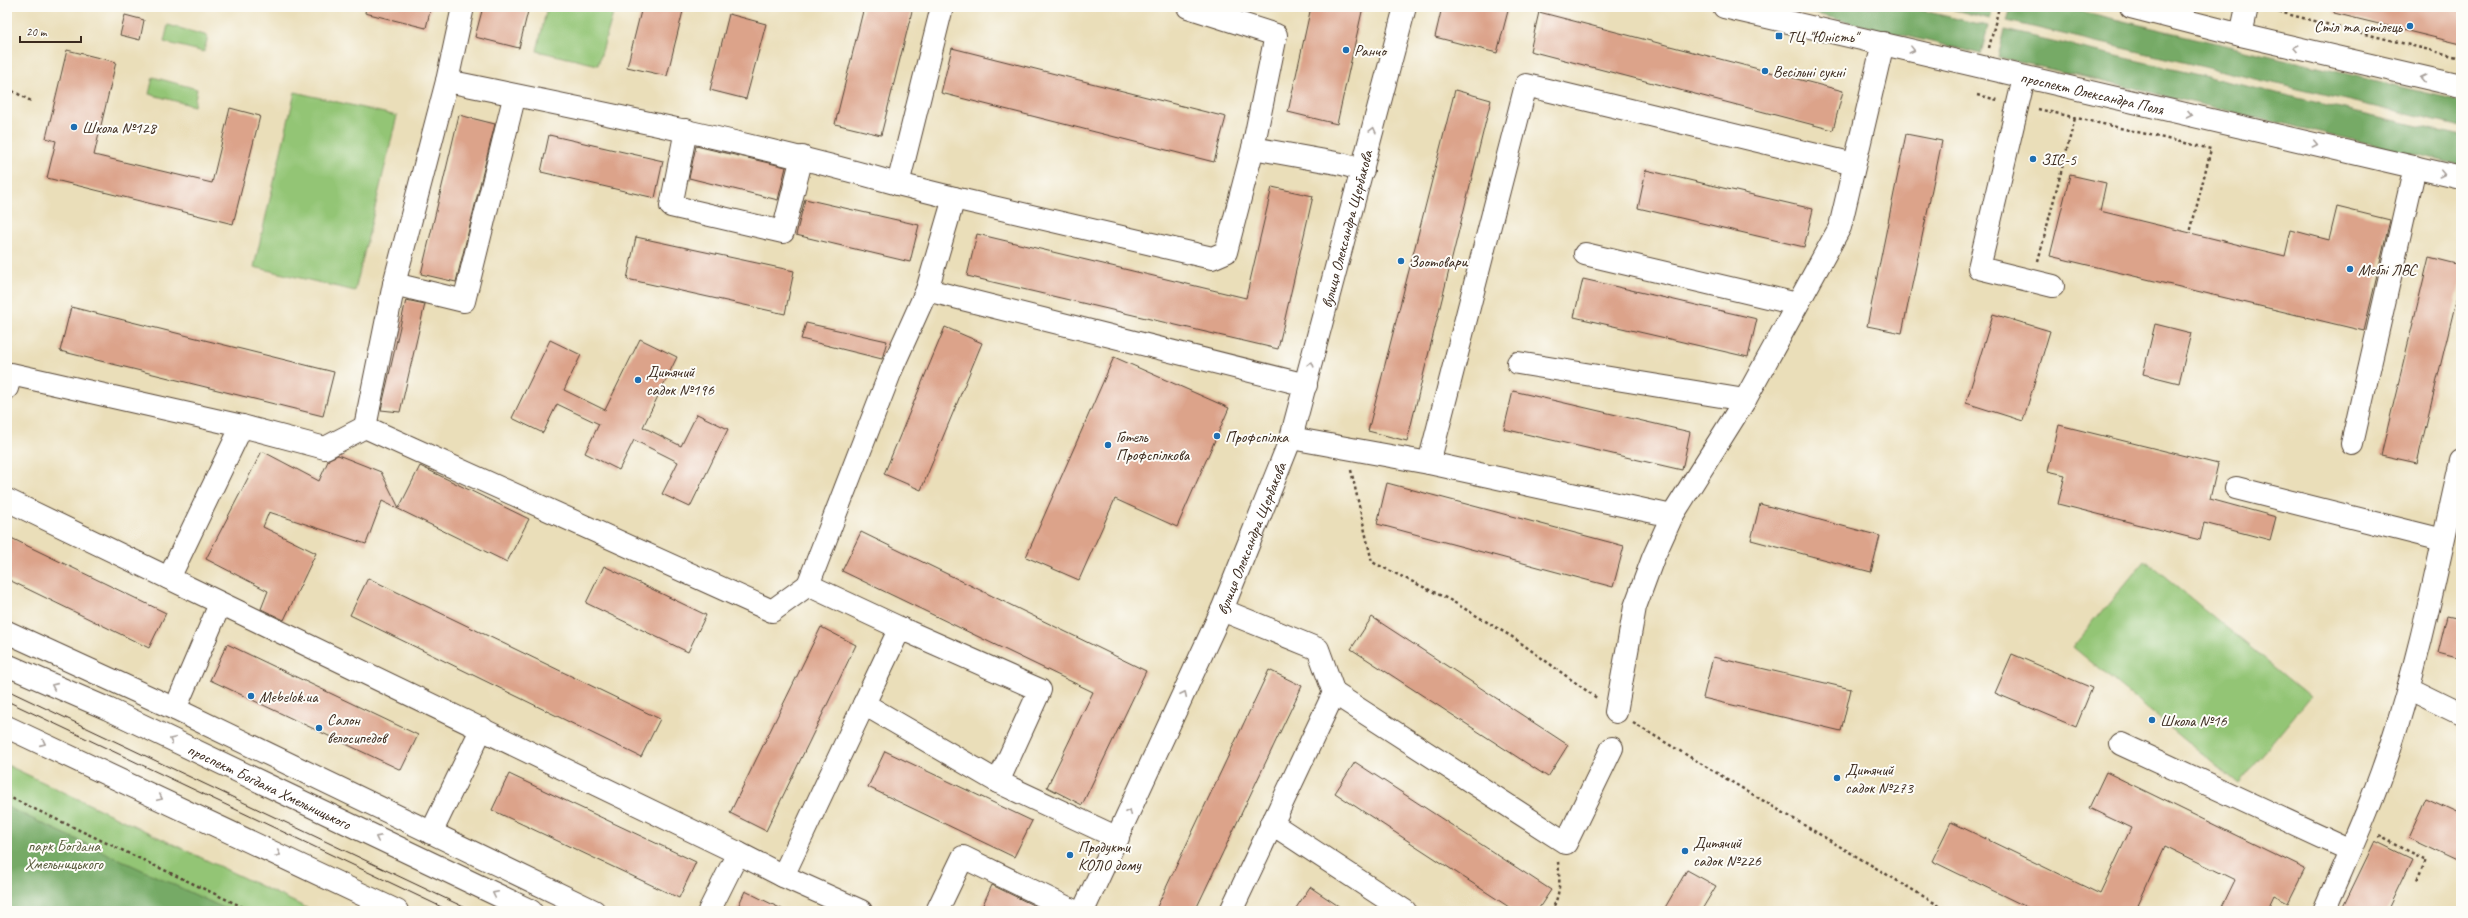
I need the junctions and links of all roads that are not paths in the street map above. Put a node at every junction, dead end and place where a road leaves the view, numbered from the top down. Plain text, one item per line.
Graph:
1 (462, 7) edge
2 (942, 7) edge
3 (1188, 7) edge
4 (1405, 7) edge
5 (1724, 7) edge
6 (2131, 7) edge
7 (2247, 7) edge
8 (2241, 35) junction
9 (1883, 43) junction
10 (2024, 78) junction
11 (447, 81) junction
12 (2461, 86) edge
13 (513, 102) dead end
14 (686, 130) junction
15 (1253, 148) junction
16 (802, 156) junction
17 (1854, 164) junction
18 (2415, 167) junction
19 (1363, 170) junction
20 (2461, 178) edge
21 (898, 184) junction
22 (954, 198) junction
23 (1585, 254) dead end
24 (394, 284) junction
25 (2054, 286) dead end
26 (927, 290) junction
27 (1797, 304) junction
28 (1518, 362) dead end
29 (1306, 385) junction
30 (7, 388) edge
31 (1745, 400) junction
32 (242, 426) junction
33 (365, 427) junction
34 (1291, 438) junction
35 (2352, 444) dead end
36 (2461, 461) edge
37 (1429, 463) junction
38 (2236, 488) dead end
39 (7, 500) edge
40 (1672, 516) junction
41 (2443, 540) junction
42 (169, 578) junction
43 (808, 585) junction
44 (220, 604) junction
45 (1222, 610) junction
46 (900, 628) junction
47 (7, 632) edge
48 (7, 665) edge
49 (2408, 688) junction
50 (1334, 693) junction
51 (864, 704) junction
52 (175, 709) junction
53 (1616, 712) road end
54 (2461, 714) edge
55 (7, 727) edge
56 (482, 728) junction
57 (2121, 744) dead end
58 (1612, 748) dead end
59 (318, 779) junction
60 (998, 782) junction
61 (306, 803) junction
62 (1271, 823) junction
63 (431, 833) junction
64 (1118, 838) junction
65 (2350, 850) junction
66 (738, 853) junction
67 (783, 876) junction
68 (571, 906) edge
69 (397, 911) edge
70 (530, 911) edge
71 (594, 911) edge
72 (710, 911) edge
73 (861, 911) edge
74 (937, 911) edge
75 (1074, 911) edge
76 (1083, 911) edge
77 (1231, 911) edge
78 (1405, 911) edge
79 (2324, 911) edge

1 - 11 main road
2 - 21 main road
3 - 15 main road
19 -> 4 main road, вулиця Олександра Щербакова
5 - 9 main road, проспект Олександра Поля
6 - 8 main road
7 - 8 main road
12 -> 8 main road
9 -> 10 main road, проспект Олександра Поля
9 - 17 main road
10 -> 18 main road, проспект Олександра Поля
10 - 25 main road
11 - 14 main road
11 - 24 main road
13 - 24 main road
14 - 16 main road
14 - 16 main road
15 - 19 main road
15 - 22 main road
16 - 21 main road
17 - 27 main road
17 - 37 main road
18 -> 20 main road, проспект Олександра Поля
18 - 35 main road
29 -> 19 main road, вулиця Олександра Щербакова
21 - 22 main road
22 - 26 main road
23 - 27 main road
24 - 33 main road
26 - 29 main road
26 - 43 main road
27 - 31 main road
28 - 31 main road
29 - 34 main road, вулиця Олександра Щербакова
30 - 32 main road
31 - 40 main road
32 - 33 main road
32 - 42 main road
33 - 43 main road
34 - 37 main road
34 - 45 main road, вулиця Олександра Щербакова
36 - 41 main road
37 - 40 main road
38 - 41 main road
39 - 42 main road
40 - 53 main road
41 - 49 main road
42 - 44 main road
43 - 46 main road
44 - 52 main road
44 - 56 main road
45 - 50 main road
64 -> 45 main road, вулиця Олександра Щербакова
46 - 51 main road
46 - 60 main road
47 - 52 main road
61 -> 48 main road, проспект Богдана Хмельницького
49 - 54 main road
49 - 65 main road
50 - 58 main road
50 - 62 main road
51 - 60 main road
51 - 67 main road
52 - 59 main road
55 -> 69 main road
56 - 63 main road
56 - 66 main road
57 - 65 main road
59 - 61 main road
59 - 63 main road
60 - 64 main road
70 -> 61 main road, проспект Богдана Хмельницького
62 - 77 main road
62 - 78 main road
63 - 68 main road
64 - 76 main road, вулиця Олександра Щербакова
65 - 79 main road
66 - 67 main road
66 - 72 main road
67 - 73 main road
68 - 71 main road
74 - 75 main road

